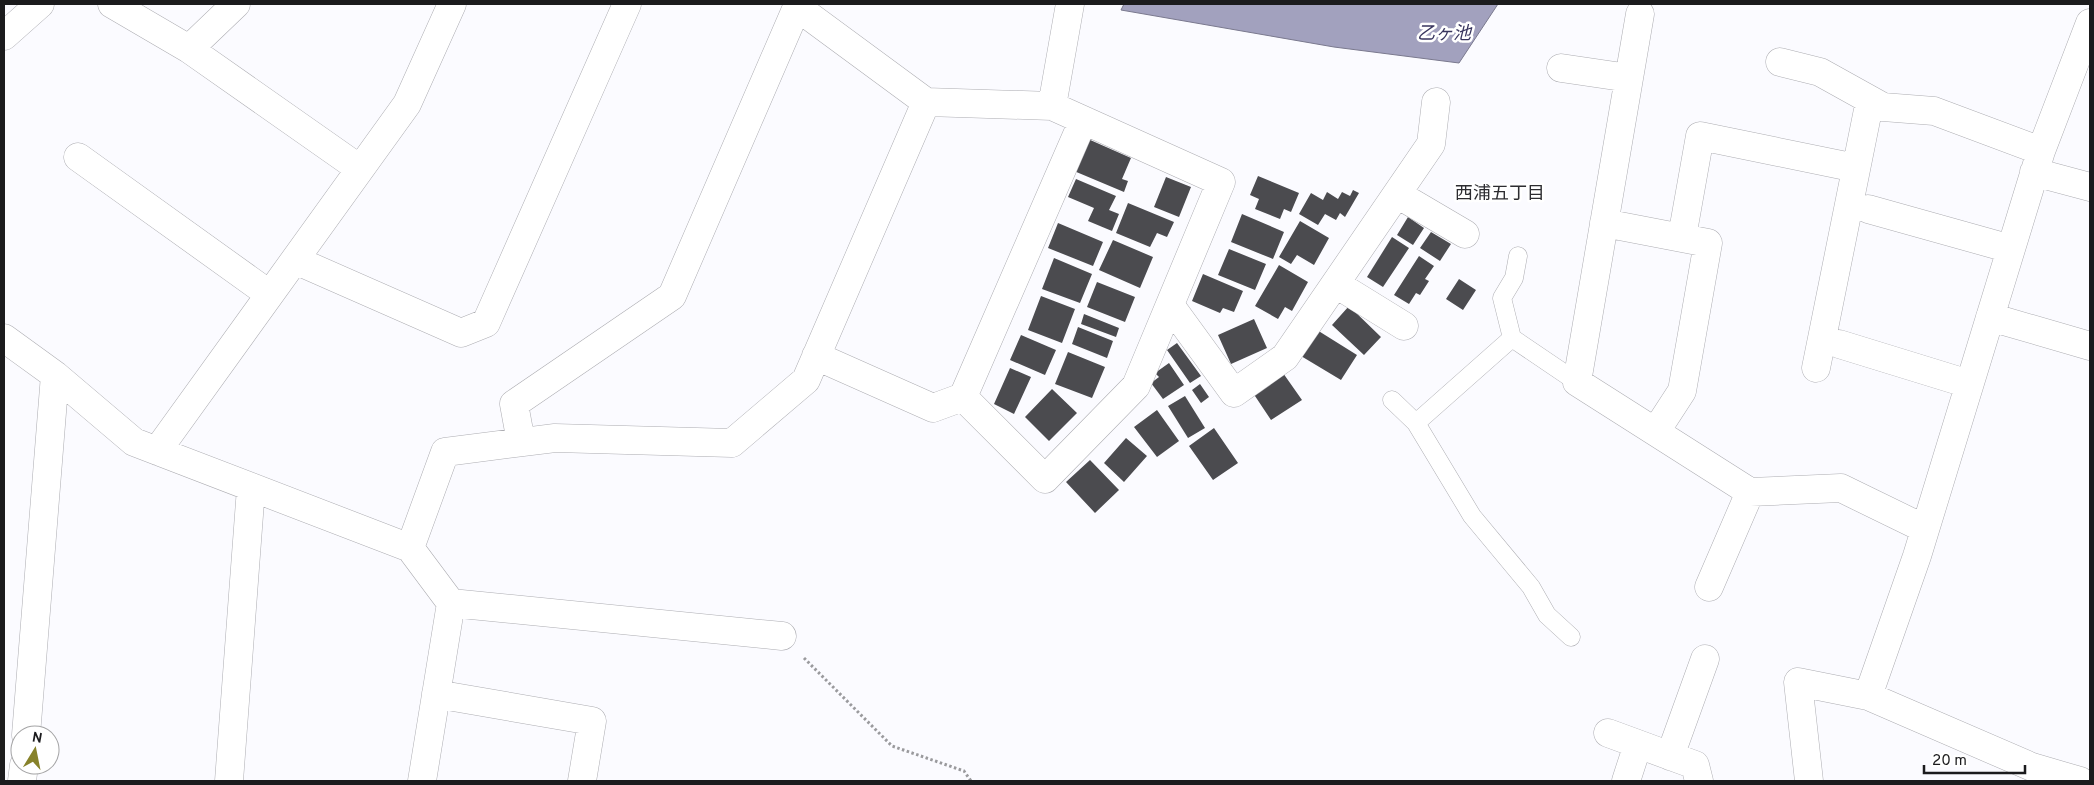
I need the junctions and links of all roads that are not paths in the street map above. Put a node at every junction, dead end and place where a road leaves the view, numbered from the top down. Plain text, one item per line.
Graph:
1 (40, 4) edge
2 (112, 4) edge
3 (236, 4) edge
4 (452, 4) edge
5 (627, 4) edge
6 (1070, 4) edge
7 (1640, 14) dead end
8 (2090, 23) edge
9 (4, 36) edge
10 (189, 48) junction
11 (1780, 62) dead end
12 (1561, 68) dead end
13 (1629, 78) junction
14 (1870, 100) junction
15 (926, 102) junction
16 (1436, 102) dead end
17 (1052, 106) junction
18 (1083, 120) junction
19 (78, 157) dead end
20 (2038, 162) junction
21 (1856, 168) junction
22 (360, 169) junction
23 (2090, 187) edge
24 (1397, 194) junction
25 (1868, 209) dead end
26 (1604, 223) junction
27 (1465, 234) dead end
28 (1682, 237) junction
29 (2011, 250) junction
30 (1518, 256) dead end
31 (295, 260) junction
32 (1336, 284) junction
33 (270, 294) junction
34 (1170, 305) junction
35 (1990, 317) junction
36 (1404, 326) dead end
37 (4, 338) edge
38 (1512, 338) junction
39 (1840, 344) dead end
40 (2090, 346) edge
41 (816, 356) junction
42 (1816, 368) dead end
43 (55, 375) junction
44 (1577, 382) junction
45 (1970, 384) junction
46 (963, 397) junction
47 (1392, 400) dead end
48 (1416, 423) junction
49 (1656, 431) junction
50 (521, 442) junction
51 (157, 451) junction
52 (251, 488) junction
53 (1750, 492) junction
54 (1925, 529) junction
55 (410, 548) junction
56 (1709, 587) dead end
57 (451, 603) junction
58 (782, 636) road end
59 (1571, 637) dead end
60 (1705, 659) dead end
61 (436, 694) junction
62 (1868, 696) junction
63 (27, 725) edge
64 (1608, 734) dead end
65 (1638, 744) junction
66 (1670, 756) junction
67 (230, 781) edge
68 (422, 781) edge
69 (582, 781) edge
70 (1626, 781) edge
71 (1699, 781) edge
72 (1809, 781) edge
73 (2080, 781) edge

1 - 9 street
2 - 10 street
3 - 10 street
4 - 22 street
5 - 31 street
6 - 17 street
7 - 13 street
8 - 20 street
10 - 22 street
11 - 14 street
12 - 13 street
13 - 26 street
14 - 20 street
14 - 21 street
15 - 17 street
15 - 41 street
15 - 50 street
16 - 24 street
17 - 18 street
18 - 34 street
18 - 46 street
19 - 33 street
20 - 23 street
20 - 29 street
21 - 28 street
21 - 42 street
22 - 31 street
24 - 27 street
24 - 32 street
25 - 29 street
26 - 28 street
26 - 44 street
28 - 49 street
29 - 35 street
30 - 38 lane
31 - 33 street
32 - 34 street
32 - 36 street
33 - 51 street
34 - 46 street
35 - 40 street
35 - 45 street
37 - 43 street
38 - 44 lane
38 - 48 lane
39 - 45 street
41 - 46 street
41 - 50 street
43 - 51 street
43 - 63 street
44 - 49 street
45 - 54 street
47 - 48 lane
48 - 59 lane
49 - 53 street
50 - 55 street
51 - 52 street
52 - 55 street
52 - 67 street
53 - 54 street
53 - 56 street
54 - 62 street
55 - 57 street
57 - 58 street
57 - 61 street
60 - 66 street
61 - 68 street
61 - 69 street
62 - 72 street
62 - 73 street
64 - 65 street
65 - 66 street
65 - 70 street
66 - 71 street

